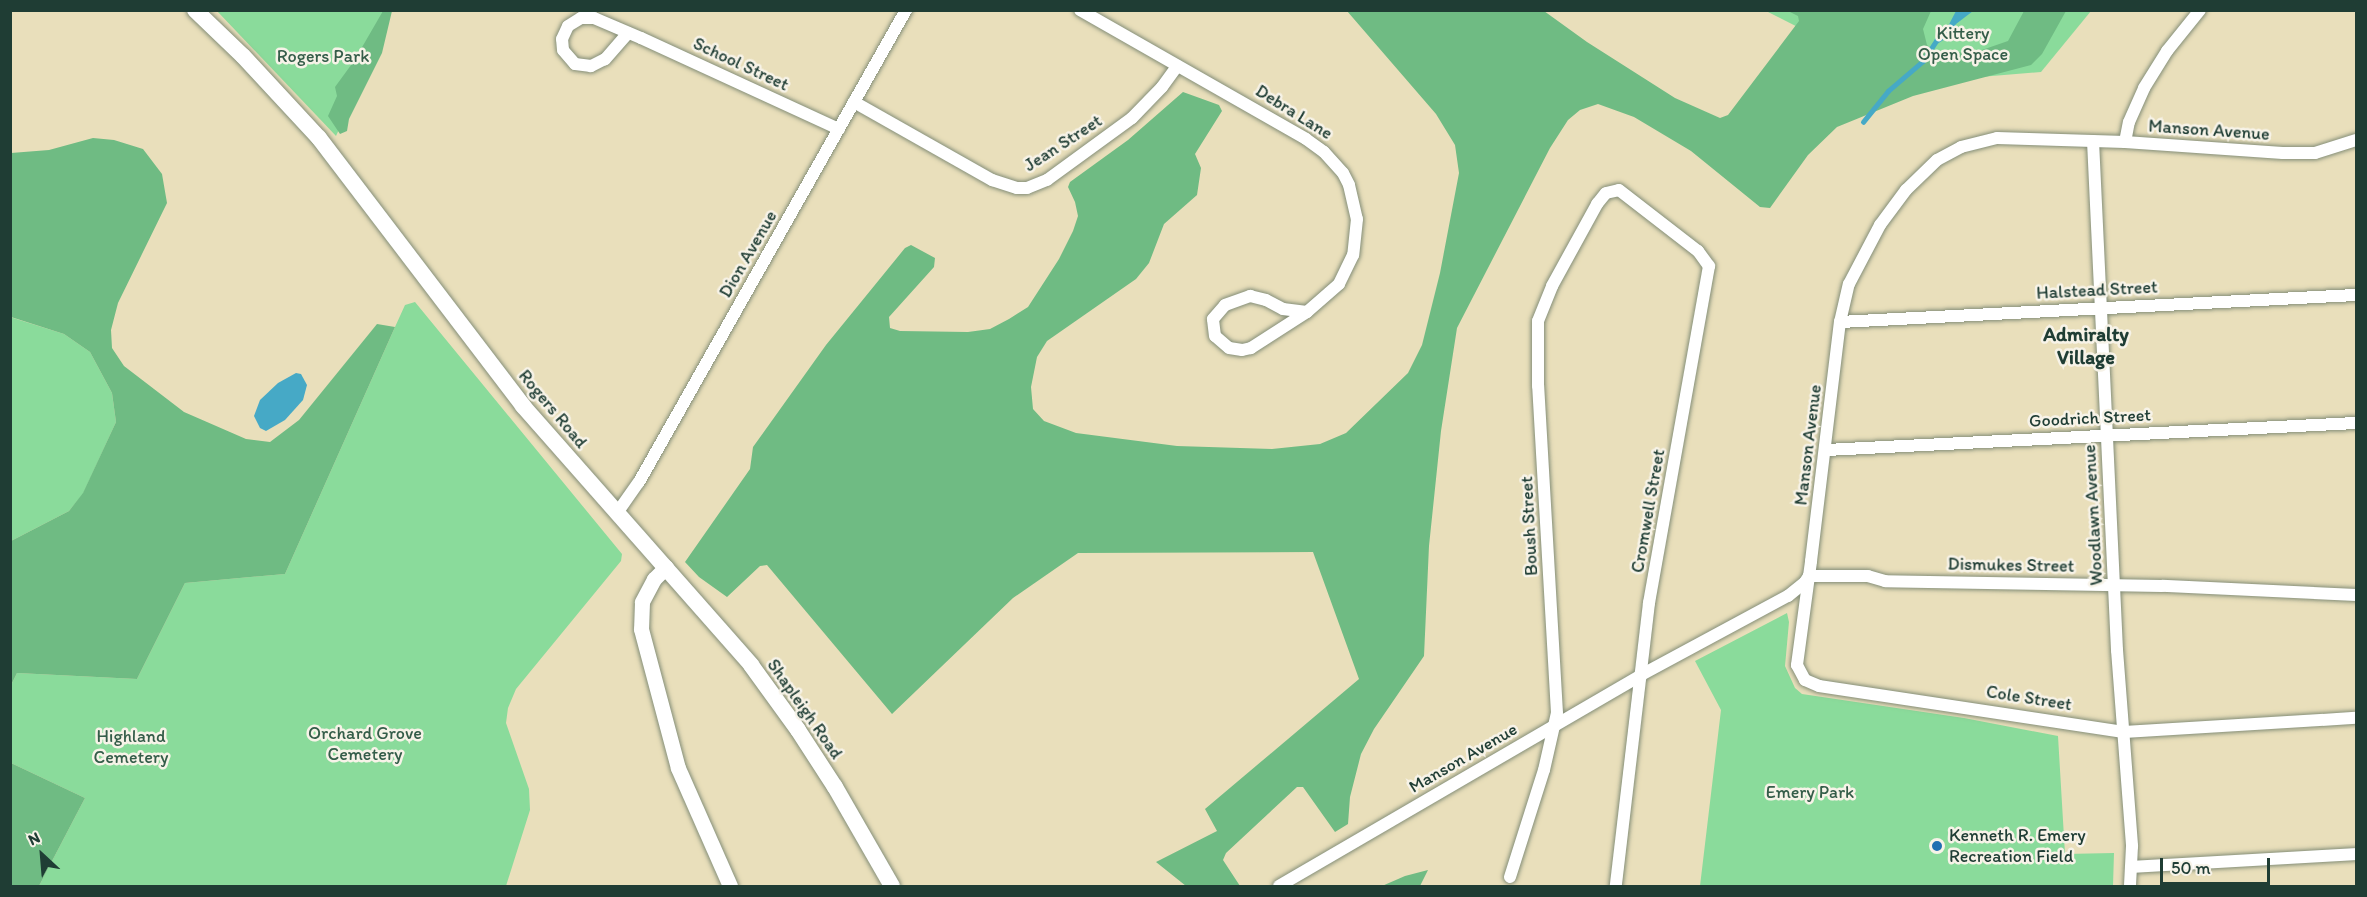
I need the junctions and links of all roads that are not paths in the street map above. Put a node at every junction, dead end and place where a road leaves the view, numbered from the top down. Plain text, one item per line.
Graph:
1 (195, 10) edge
2 (906, 10) edge
3 (1080, 10) edge
4 (2200, 10) edge
5 (628, 33) junction
6 (1177, 66) junction
7 (854, 102) junction
8 (839, 129) junction
9 (2356, 140) edge
10 (2093, 141) junction
11 (2125, 142) junction
12 (1615, 190) joint
13 (2356, 295) edge
14 (2101, 308) junction
15 (1306, 312) junction
16 (1840, 322) junction
17 (2356, 423) edge
18 (2107, 435) junction
19 (1826, 450) junction
20 (617, 513) junction
21 (666, 567) junction
22 (1809, 576) junction
23 (2114, 585) junction
24 (2356, 595) edge
25 (1641, 675) junction
26 (2356, 718) edge
27 (1555, 727) junction
28 (2124, 732) junction
29 (2356, 854) edge
30 (2132, 867) junction
31 (1510, 877) dead end
32 (730, 886) edge
33 (892, 886) edge
34 (1279, 886) edge
35 (1616, 886) edge
36 (2130, 886) edge

1 - 20 main road, Rogers Road
2 - 7 street, Dion Avenue
3 - 6 street, Debra Lane
4 - 11 street
5 - 5 street, School Street
5 - 8 street, School Street
6 - 7 street, Jean Street
6 - 15 street, Debra Lane
7 - 8 street, Dion Avenue
8 - 20 street, Dion Avenue
9 - 11 street, Manson Avenue
10 - 11 street, Manson Avenue
10 - 14 street, Woodlawn Avenue
10 - 16 street, Manson Avenue
12 - 25 street, Cromwell Street
12 - 27 street, Boush Street
13 - 14 street, Halstead Street
14 - 16 street, Halstead Street
14 - 18 street, Woodlawn Avenue
15 - 15 street, Debra Lane
16 - 19 street, Manson Avenue
17 - 18 street, Goodrich Street
18 - 19 street, Goodrich Street
18 - 23 street, Woodlawn Avenue
19 - 22 street, Manson Avenue
20 - 21 main road, Rogers Road
21 - 32 street
21 - 33 main road, Shapleigh Road
22 - 23 street, Dismukes Street
22 - 25 street, Manson Avenue
22 - 28 street, Cole Street
23 - 24 street, Dismukes Street
23 - 28 street, Woodlawn Avenue
25 - 27 street, Manson Avenue
25 - 35 street, Cromwell Street
26 - 28 street, Cole Street
27 - 31 street, Boush Street
27 - 34 street, Manson Avenue
28 - 30 street, Woodlawn Avenue
29 - 30 street
30 - 36 street, Woodlawn Avenue

